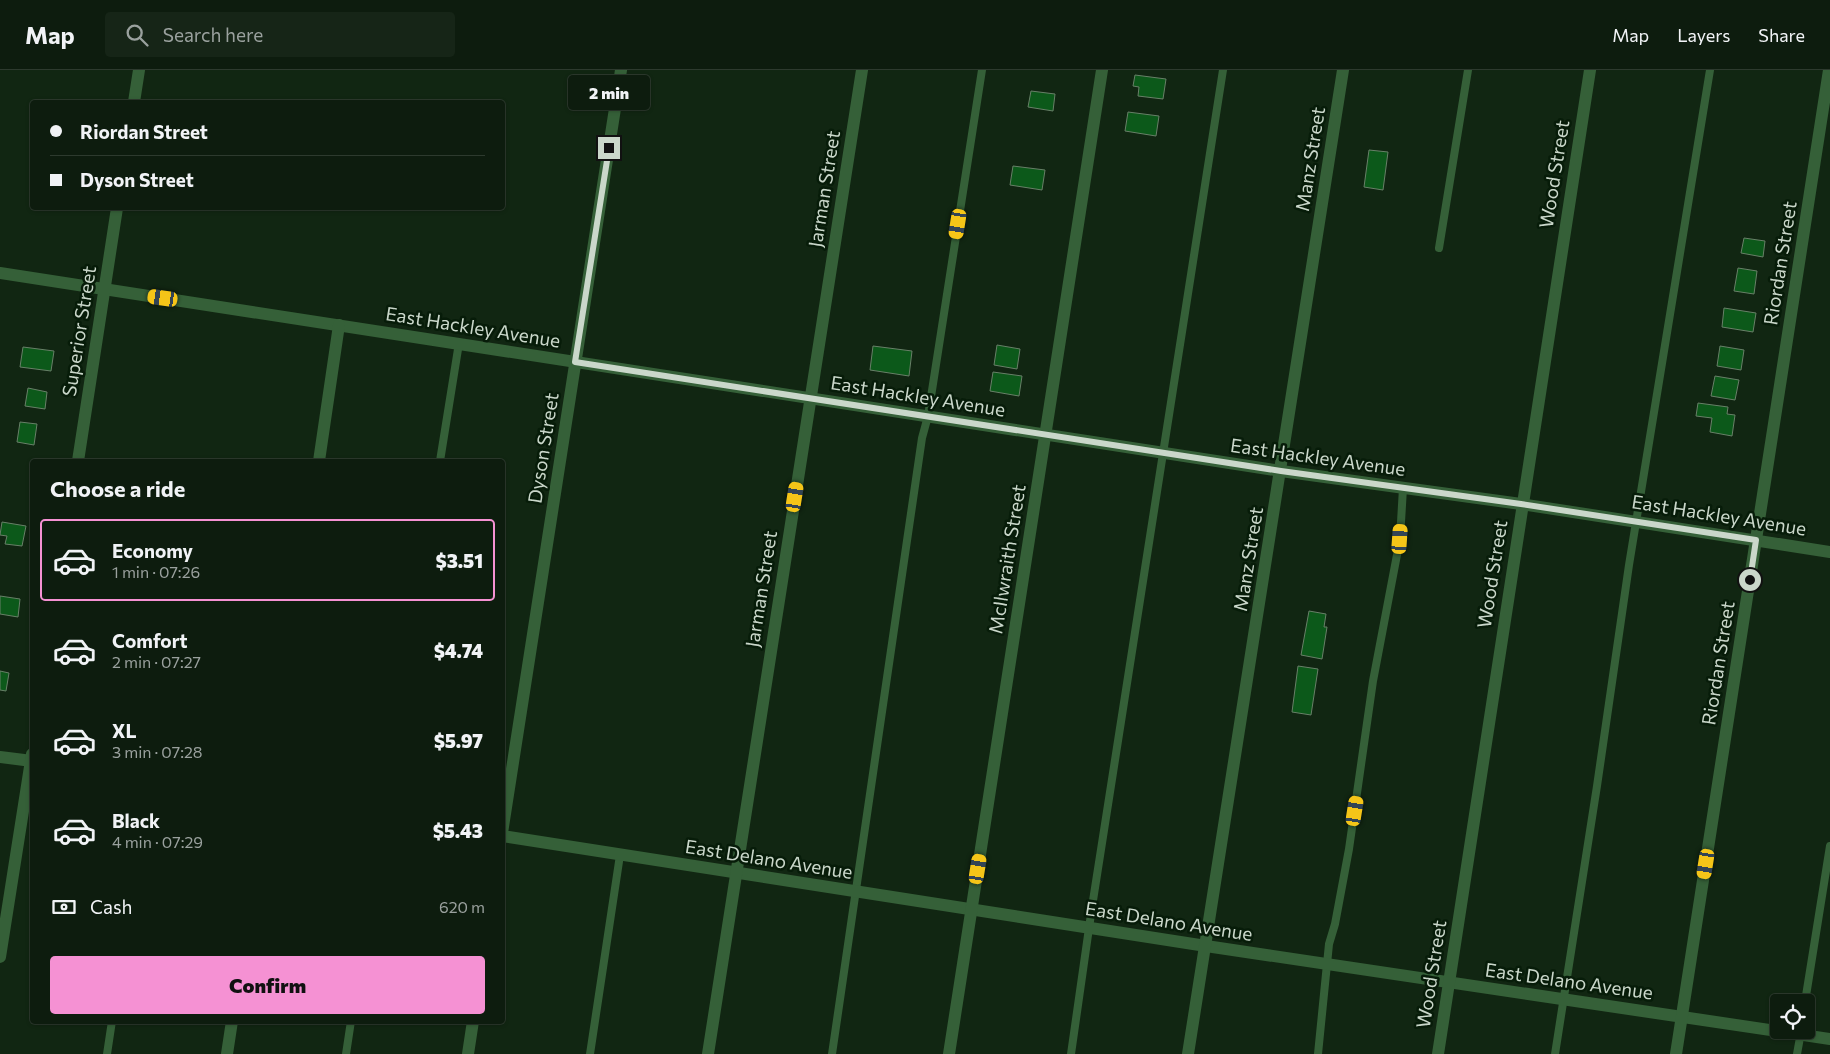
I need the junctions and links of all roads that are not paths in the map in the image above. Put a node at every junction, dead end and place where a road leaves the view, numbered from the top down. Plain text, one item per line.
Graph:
1 (139, 70) edge
2 (621, 70) edge
3 (862, 70) edge
4 (982, 70) edge
5 (1102, 70) edge
6 (1223, 70) edge
7 (1343, 70) edge
8 (1468, 70) edge
9 (1590, 70) edge
10 (1710, 70) edge
11 (1829, 70) edge
12 (134, 100) edge
13 (117, 210) edge
14 (1439, 248) dead end
15 (0, 273) edge
16 (104, 289) junction
17 (340, 324) junction
18 (459, 344) junction
19 (575, 362) junction
20 (810, 398) junction
21 (928, 416) junction
22 (1045, 435) junction
23 (1163, 453) junction
24 (78, 459) edge
25 (319, 459) edge
26 (440, 459) edge
27 (1281, 471) junction
28 (1403, 488) junction
29 (1521, 504) junction
30 (1637, 521) junction
31 (1756, 540) junction
32 (1830, 552) edge
33 (0, 757) edge
34 (30, 759) edge
35 (30, 771) edge
36 (505, 816) edge
37 (505, 836) edge
38 (1830, 846) edge
39 (620, 855) junction
40 (736, 874) junction
41 (855, 892) junction
42 (972, 910) junction
43 (1089, 928) junction
44 (1206, 946) junction
45 (0, 957) edge
46 (1326, 964) junction
47 (1449, 982) junction
48 (1806, 994) edge
49 (1564, 999) junction
50 (1682, 1016) junction
51 (112, 1024) edge
52 (232, 1024) edge
53 (351, 1024) edge
54 (473, 1024) edge
55 (1770, 1028) edge
56 (1815, 1035) edge
57 (1800, 1039) edge
58 (1830, 1039) edge
59 (107, 1054) edge
60 (227, 1054) edge
61 (346, 1054) edge
62 (468, 1054) edge
63 (590, 1054) edge
64 (708, 1054) edge
65 (832, 1054) edge
66 (949, 1054) edge
67 (1072, 1054) edge
68 (1188, 1054) edge
69 (1318, 1054) edge
70 (1438, 1054) edge
71 (1555, 1054) edge
72 (1676, 1054) edge
73 (1797, 1054) edge

1 - 12 street
2 - 19 street, Dyson Street
3 - 20 street, Jarman Street
4 - 21 lane
5 - 22 street, McIlwraith Street
6 - 23 lane
7 - 27 street, Manz Street
8 - 14 lane
9 - 29 street, Wood Street
10 - 30 lane
11 - 31 street, Riordan Street
13 - 16 street, Superior Street
15 - 16 street, East Hackley Avenue
16 - 17 street, East Hackley Avenue
16 - 24 street, Superior Street
17 - 18 street, East Hackley Avenue
17 - 25 street
18 - 19 street, East Hackley Avenue
18 - 26 lane
19 - 20 street, East Hackley Avenue
19 - 36 street, Dyson Street
20 - 21 street, East Hackley Avenue
20 - 40 street, Jarman Street
21 - 22 street, East Hackley Avenue
21 - 41 lane
22 - 23 street, East Hackley Avenue
22 - 42 street, McIlwraith Street
23 - 27 street, East Hackley Avenue
23 - 43 lane
27 - 28 street, East Hackley Avenue
27 - 44 street, Manz Street
28 - 29 street, East Hackley Avenue
28 - 46 lane
29 - 30 street, East Hackley Avenue
29 - 47 street, Wood Street
30 - 31 street, East Hackley Avenue
30 - 49 lane
31 - 32 street, East Hackley Avenue
31 - 50 street, Riordan Street
33 - 34 street
35 - 45 street
37 - 39 street, East Delano Avenue
38 - 48 lane
39 - 40 street, East Delano Avenue
39 - 63 lane
40 - 41 street, East Delano Avenue
40 - 64 street, Jarman Street
41 - 42 street, East Delano Avenue
41 - 65 lane
42 - 43 street, East Delano Avenue
42 - 66 street, McIlwraith Street
43 - 44 street, East Delano Avenue
43 - 67 lane
44 - 46 street, East Delano Avenue
44 - 68 street, Manz Street
46 - 47 street, East Delano Avenue
46 - 69 lane
47 - 49 street, East Delano Avenue
47 - 70 street, Wood Street
49 - 50 street, East Delano Avenue
49 - 71 lane
50 - 55 street, East Delano Avenue
50 - 72 street, Riordan Street
51 - 59 lane
52 - 60 street
53 - 61 lane
54 - 62 street
56 - 58 street, East Delano Avenue
57 - 73 lane

